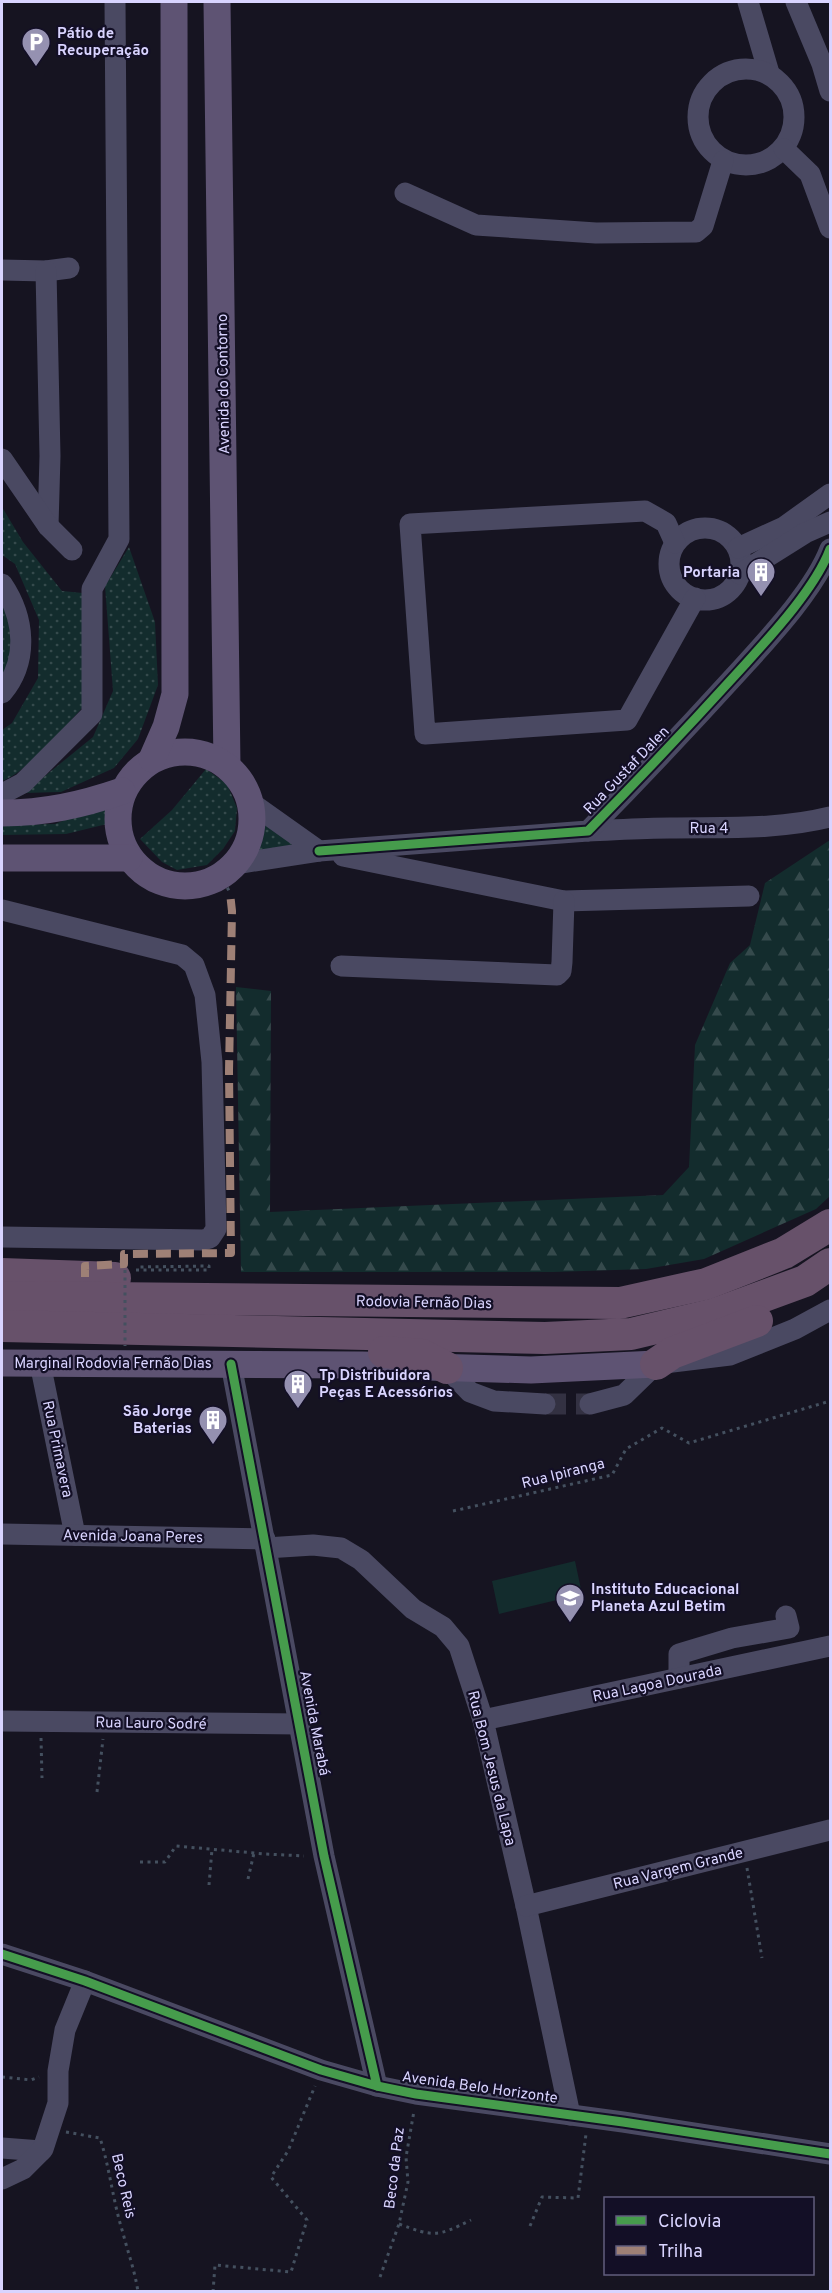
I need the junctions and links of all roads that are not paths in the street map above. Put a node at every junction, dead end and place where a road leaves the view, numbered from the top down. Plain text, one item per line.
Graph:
1 (115, 2) edge
2 (174, 2) edge
3 (217, 2) edge
4 (748, 2) edge
5 (796, 2) edge
6 (769, 74) junction
7 (831, 91) edge
8 (784, 149) junction
9 (723, 161) junction
10 (405, 193) dead end
11 (831, 228) edge
12 (69, 268) dead end
13 (2, 270) edge
14 (46, 271) junction
15 (2, 459) edge
16 (831, 494) edge
17 (831, 522) edge
18 (48, 526) junction
19 (675, 543) junction
20 (738, 548) junction
21 (831, 549) edge
22 (72, 550) dead end
23 (740, 574) junction
24 (2, 584) edge
25 (695, 598) junction
26 (2, 693) edge
27 (152, 759) junction
28 (227, 766) junction
29 (122, 791) junction
30 (2, 794) edge
31 (250, 802) junction
32 (2, 813) edge
33 (831, 818) edge
34 (588, 831) junction
35 (319, 851) junction
36 (2, 858) edge
37 (129, 858) junction
38 (229, 878) junction
39 (749, 896) dead end
40 (564, 901) junction
41 (2, 910) edge
42 (341, 966) dead end
43 (831, 1225) edge
44 (2, 1237) edge
45 (831, 1264) edge
46 (2, 1274) edge
47 (831, 1285) edge
48 (2, 1297) edge
49 (288, 1300) junction
50 (831, 1310) edge
51 (2, 1326) edge
52 (96, 1327) junction
53 (251, 1331) junction
54 (2, 1336) edge
55 (2, 1363) edge
56 (40, 1363) junction
57 (231, 1364) junction
58 (656, 1364) junction
59 (447, 1368) junction
60 (545, 1404) tunnel mouth
61 (590, 1404) tunnel mouth
62 (2, 1534) edge
63 (75, 1535) junction
64 (266, 1543) junction
65 (786, 1616) dead end
66 (831, 1646) edge
67 (679, 1678) junction
68 (483, 1720) junction
69 (2, 1721) edge
70 (300, 1724) junction
71 (831, 1830) edge
72 (526, 1906) junction
73 (2, 1954) edge
74 (86, 1981) junction
75 (377, 2086) junction
76 (579, 2116) junction
77 (2, 2148) edge
78 (41, 2151) junction
79 (831, 2154) edge
80 (2, 2179) edge

1 - 30 street
2 - 27 main road
3 - 28 main road, Avenida do Contorno
4 - 6 street
5 - 7 street
6 - 8 street
6 - 9 street
8 - 9 street
8 - 11 street
9 - 10 street
12 - 14 street
13 - 14 street
14 - 18 street
15 - 18 street
16 - 20 street
17 - 23 street
18 - 22 street
19 - 20 street
19 - 25 street
19 - 25 street
20 - 23 street
21 - 34 street, Rua Gustaf Dalen
23 - 25 street
24 - 26 street
27 - 28 main road
27 - 29 main road
28 - 31 main road
29 - 32 main road
29 - 37 main road
31 - 35 street
31 - 38 main road
33 - 34 street, Rua 4
34 - 35 street, Rua Gustaf Dalen
35 - 38 street, Rua Gustaf Dalen
35 - 40 street
36 - 37 main road
37 - 38 main road
39 - 40 street
40 - 42 street
41 - 44 street
43 - 49 highway, Rodovia Fernão Dias
45 - 53 highway
46 - 49 highway
47 - 58 highway
48 - 49 highway, Rodovia Fernão Dias
50 - 58 street
51 - 52 highway
52 - 53 highway
52 - 54 highway
53 - 59 highway
55 - 56 main road, Marginal Rodovia Fernão Dias
56 - 57 main road, Marginal Rodovia Fernão Dias
56 - 63 street, Rua Primavera
57 - 59 main road, Marginal Rodovia Fernão Dias
57 - 64 street, Avenida Marabá
58 - 59 main road, Marginal Rodovia Fernão Dias
58 - 61 street
59 - 60 street
62 - 63 street, Avenida Joana Peres
63 - 64 street, Avenida Joana Peres
64 - 68 street, Rua Bom Jesus da Lapa
64 - 70 street, Avenida Marabá
65 - 67 street
66 - 67 street, Rua Lagoa Dourada
67 - 68 street, Rua Lagoa Dourada
68 - 72 street, Rua Bom Jesus da Lapa
69 - 70 street, Rua Lauro Sodré
70 - 75 street, Avenida Marabá
71 - 72 street, Rua Vargem Grande
72 - 76 street, Rua Bom Jesus da Lapa
73 - 74 street, Avenida Belo Horizonte
74 - 75 street, Avenida Belo Horizonte
74 - 78 street
75 - 76 street, Avenida Belo Horizonte
76 - 79 street, Avenida Belo Horizonte
77 - 78 street
78 - 80 street

